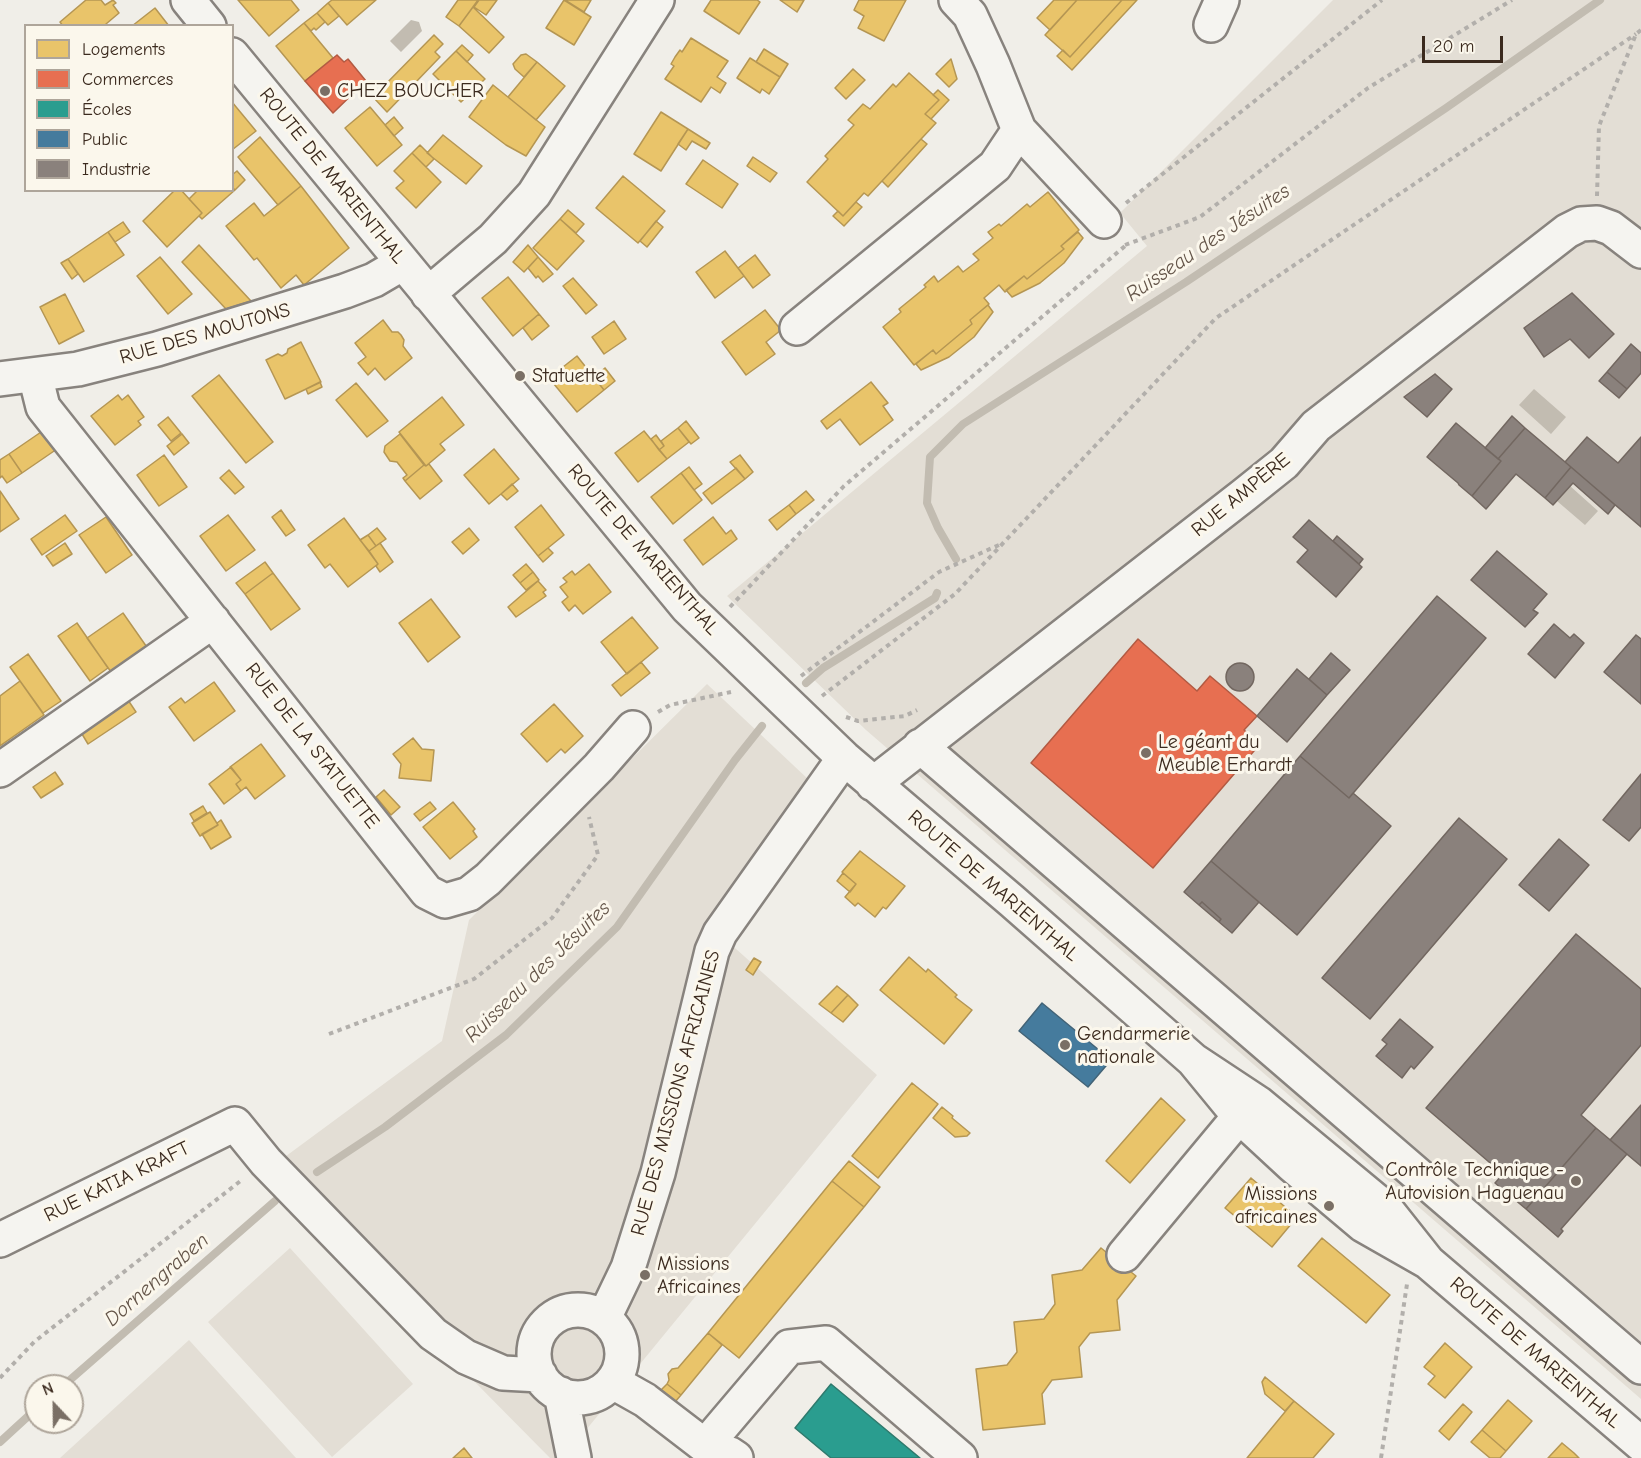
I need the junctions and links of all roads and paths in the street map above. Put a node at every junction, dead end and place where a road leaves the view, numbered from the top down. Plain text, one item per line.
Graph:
1 (188, 0) edge
2 (657, 0) edge
3 (1382, 0) edge
4 (1512, 0) edge
5 (973, 5) edge
6 (207, 24) edge
7 (1641, 30) edge
8 (1636, 34) junction
9 (234, 57) edge
10 (1019, 130) junction
11 (1104, 221) junction
12 (1597, 223) junction
13 (1125, 246) junction
14 (1641, 251) edge
15 (403, 263) junction
16 (428, 294) junction
17 (797, 328) dead end
18 (35, 375) junction
19 (0, 379) edge
20 (1003, 543) junction
21 (729, 608) dead end
22 (213, 621) junction
23 (794, 681) dead end
24 (741, 690) dead end
25 (817, 700) dead end
26 (922, 707) dead end
27 (838, 714) dead end
28 (633, 728) joint
29 (920, 746) junction
30 (844, 758) junction
31 (0, 770) edge
32 (873, 784) junction
33 (580, 785) junction
34 (329, 1034) dead end
35 (1246, 1108) junction
36 (266, 1162) junction
37 (0, 1240) edge
38 (1124, 1255) dead end
39 (1428, 1262) junction
40 (604, 1318) junction
41 (1641, 1367) edge
42 (0, 1378) edge
43 (613, 1382) junction
44 (550, 1385) junction
45 (1641, 1444) edge
46 (705, 1446) junction
47 (574, 1458) edge
48 (735, 1458) edge
49 (960, 1458) edge
50 (1381, 1458) edge

1 - 6 street
2 - 16 street
3 - 11 path
4 - 13 path
5 - 10 street
7 - 8 path
8 - 12 path
8 - 20 path
9 - 15 street, ROUTE DE MARIENTHAL
10 - 11 street
10 - 17 street
11 - 13 path
12 - 14 street
12 - 29 street, RUE AMPÈRE
13 - 21 path
15 - 16 street, ROUTE DE MARIENTHAL
15 - 18 street, RUE DES MOUTONS
16 - 30 street, ROUTE DE MARIENTHAL
18 - 19 street, RUE DES MOUTONS
18 - 22 street, RUE DE LA STATUETTE
20 - 23 path
20 - 25 path
22 - 31 street
22 - 33 street, RUE DE LA STATUETTE
24 - 28 path
26 - 27 path
28 - 33 street, RUE DE LA STATUETTE
29 - 32 street, RUE AMPÈRE
29 - 41 street
30 - 32 street, ROUTE DE MARIENTHAL
30 - 40 street, RUE DES MISSIONS AFRICAINES
32 - 35 street, ROUTE DE MARIENTHAL
33 - 34 path
35 - 38 street
35 - 39 street, ROUTE DE MARIENTHAL
36 - 37 street, RUE KATIA KRAFT
36 - 42 path
36 - 44 street
39 - 45 street, ROUTE DE MARIENTHAL
39 - 50 path
40 - 43 street
40 - 44 street
43 - 44 street
43 - 46 street
44 - 47 street
46 - 48 street
46 - 49 street

